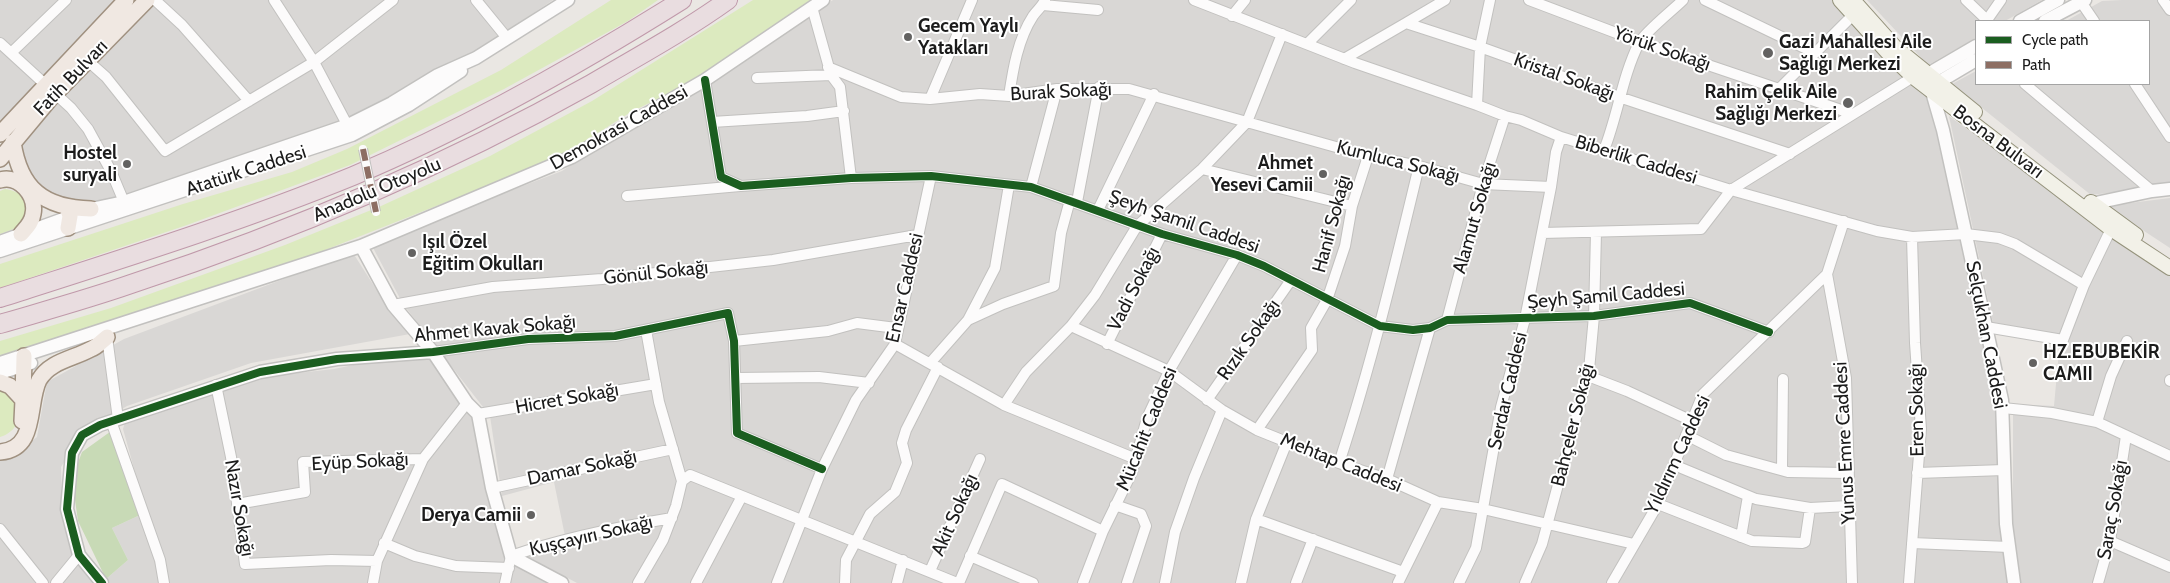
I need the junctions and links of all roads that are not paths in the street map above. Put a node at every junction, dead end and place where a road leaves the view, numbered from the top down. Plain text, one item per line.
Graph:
1 (66, 0) edge
2 (126, 0) edge
3 (147, 0) edge
4 (155, 0) edge
5 (393, 0) edge
6 (476, 0) edge
7 (568, 0) edge
8 (682, 0) edge
9 (728, 0) edge
10 (972, 0) edge
11 (1194, 0) edge
12 (1245, 0) edge
13 (1351, 0) edge
14 (1445, 0) edge
15 (1490, 0) edge
16 (1529, 0) edge
17 (1683, 0) edge
18 (1705, 0) edge
19 (1840, 0) edge
20 (1966, 0) edge
21 (2002, 0) edge
22 (2058, 0) edge
23 (2163, 0) edge
24 (2083, 1) edge
25 (279, 2) edge
26 (1044, 2) edge
27 (818, 4) edge
28 (1856, 8) edge
29 (1098, 10) dead end
30 (2170, 10) edge
31 (1232, 16) junction
32 (1986, 20) edge
33 (1988, 20) edge
34 (2022, 20) edge
35 (2047, 20) edge
36 (2093, 20) edge
37 (1406, 23) junction
38 (1282, 34) junction
39 (507, 38) junction
40 (1640, 42) junction
41 (0, 43) edge
42 (1308, 43) junction
43 (1480, 47) junction
44 (1975, 47) edge
45 (1816, 53) junction
46 (11, 54) junction
47 (1344, 59) junction
48 (88, 60) junction
49 (1975, 60) edge
50 (314, 62) junction
51 (829, 71) junction
52 (757, 78) dead end
53 (705, 80) junction
54 (1926, 81) junction
55 (2026, 85) edge
56 (2136, 85) edge
57 (1099, 87) junction
58 (1057, 89) junction
59 (1779, 89) junction
60 (49, 90) junction
61 (1154, 94) junction
62 (1009, 96) junction
63 (1619, 97) junction
64 (930, 99) junction
65 (249, 101) junction
66 (1477, 105) junction
67 (844, 111) junction
68 (1853, 114) junction
69 (1505, 116) junction
70 (712, 122) junction
71 (1247, 122) junction
72 (350, 130) junction
73 (1561, 137) junction
74 (7, 138) edge
75 (2170, 138) edge
76 (363, 149) dead end
77 (1604, 150) junction
78 (1790, 154) junction
79 (1368, 156) junction
80 (0, 159) edge
81 (1419, 166) junction
82 (1202, 169) junction
83 (932, 176) junction
84 (851, 178) junction
85 (0, 180) edge
86 (1483, 184) junction
87 (1009, 185) junction
88 (741, 186) junction
89 (1031, 187) junction
90 (1551, 187) junction
91 (2170, 189) edge
92 (1731, 190) junction
93 (2152, 191) junction
94 (627, 196) dead end
95 (1073, 201) junction
96 (124, 202) junction
97 (2087, 204) junction
98 (1352, 206) junction
99 (91, 209) joint
100 (1098, 210) junction
101 (376, 212) dead end
102 (68, 217) junction
103 (1844, 221) junction
104 (1138, 226) junction
105 (2111, 229) junction
106 (1596, 232) junction
107 (1542, 233) junction
108 (21, 234) junction
109 (1162, 234) junction
110 (1966, 234) junction
111 (917, 235) junction
112 (1912, 237) junction
113 (0, 242) edge
114 (362, 246) junction
115 (0, 251) edge
116 (1237, 255) junction
117 (2170, 258) edge
118 (316, 261) junction
119 (2170, 268) edge
120 (1827, 274) junction
121 (1291, 280) junction
122 (2084, 284) junction
123 (0, 298) edge
124 (1327, 300) junction
125 (393, 305) junction
126 (1594, 316) junction
127 (1525, 319) junction
128 (968, 320) junction
129 (1447, 320) junction
130 (0, 324) edge
131 (1071, 326) junction
132 (1380, 326) junction
133 (1986, 327) junction
134 (1430, 328) junction
135 (646, 330) junction
136 (1769, 332) junction
137 (106, 338) junction
138 (734, 341) junction
139 (2127, 341) dead end
140 (894, 344) junction
141 (1107, 344) junction
142 (433, 352) junction
143 (24, 360) junction
144 (0, 363) edge
145 (934, 365) junction
146 (1169, 371) junction
147 (0, 373) edge
148 (1588, 376) junction
149 (736, 378) junction
150 (1784, 379) dead end
151 (0, 382) edge
152 (869, 383) junction
153 (656, 384) junction
154 (216, 385) junction
155 (23, 400) junction
156 (1207, 400) junction
157 (467, 403) junction
158 (1004, 405) junction
159 (2002, 408) junction
160 (1222, 410) junction
161 (478, 414) junction
162 (114, 420) junction
163 (1692, 421) junction
164 (2096, 422) junction
165 (1257, 430) junction
166 (1686, 435) junction
167 (2126, 436) junction
168 (1286, 442) junction
169 (0, 443) edge
170 (673, 449) junction
171 (0, 452) edge
172 (2170, 456) edge
173 (423, 459) junction
174 (980, 459) dead end
175 (1136, 459) junction
176 (1339, 464) junction
177 (1674, 465) junction
178 (822, 469) junction
179 (1782, 470) junction
180 (2004, 470) junction
181 (1848, 472) junction
182 (1917, 473) junction
183 (1387, 479) junction
184 (682, 481) junction
185 (492, 488) junction
186 (742, 496) junction
187 (1748, 496) junction
188 (1438, 502) junction
189 (236, 504) junction
190 (1658, 504) junction
191 (1115, 505) junction
192 (1849, 506) junction
193 (1810, 508) junction
194 (1483, 509) junction
195 (672, 518) junction
196 (803, 519) junction
197 (1256, 519) junction
198 (1547, 525) junction
199 (0, 529) edge
200 (1103, 531) junction
201 (1741, 537) junction
202 (1313, 539) junction
203 (856, 541) junction
204 (2110, 541) junction
205 (384, 543) junction
206 (1912, 543) junction
207 (1634, 544) junction
208 (2009, 547) junction
209 (78, 555) junction
210 (970, 556) junction
211 (903, 560) junction
212 (377, 561) junction
213 (510, 562) junction
214 (2170, 567) edge
215 (930, 571) junction
216 (1403, 572) junction
217 (43, 583) edge
218 (56, 583) edge
219 (102, 583) edge
220 (164, 583) edge
221 (372, 583) edge
222 (505, 583) edge
223 (562, 583) edge
224 (638, 583) edge
225 (696, 583) edge
226 (777, 583) edge
227 (845, 583) edge
228 (897, 583) edge
229 (958, 583) edge
230 (1033, 583) edge
231 (1083, 583) edge
232 (1127, 583) edge
233 (1165, 583) edge
234 (1241, 583) edge
235 (1296, 583) edge
236 (1398, 583) edge
237 (1460, 583) edge
238 (1525, 583) edge
239 (1613, 583) edge
240 (1852, 583) edge
241 (1909, 583) edge
242 (2014, 583) edge
243 (2098, 583) edge

1 - 46 street
2 - 60 main road, Fatih Bulvarı
3 - 48 main road, Fatih Bulvarı
4 - 65 street
5 - 50 street
6 - 39 street
7 - 39 street, Atatürk Caddesi
8 - 123 highway, Anadolu Otoyolu
9 - 130 highway, Anadolu Otoyolu
10 - 64 street
11 - 31 street, Biberlik Caddesi
12 - 31 street
13 - 42 street
14 - 37 street
15 - 43 street
16 - 40 street, Yörük Sokağı
17 - 40 street
18 - 45 street
19 - 28 main road, Bosna Bulvarı
20 - 32 street
21 - 33 street
22 - 34 street
23 - 30 street
24 - 35 street
24 - 36 street
25 - 50 street
26 - 29 street
26 - 62 street
27 - 51 street
27 - 53 street, Demokrasi Caddesi
28 - 45 street
28 - 54 main road, Bosna Bulvarı
31 - 38 street, Biberlik Caddesi
37 - 43 street, Kristal Sokağı
37 - 47 street
38 - 42 street, Biberlik Caddesi
38 - 71 street
39 - 72 street, Atatürk Caddesi
40 - 59 street, Yörük Sokağı
40 - 63 street
41 - 46 street
42 - 47 street, Biberlik Caddesi
43 - 63 street, Kristal Sokağı
43 - 66 street
44 - 54 street
45 - 59 street
46 - 60 street
47 - 66 street, Biberlik Caddesi
48 - 60 main road, Fatih Bulvarı
48 - 65 street
49 - 54 street
50 - 65 street
50 - 72 street
51 - 52 street
51 - 64 street, Burak Sokağı
51 - 67 street
53 - 70 street
53 - 114 street, Demokrasi Caddesi
54 - 68 street
54 - 97 main road, Bosna Bulvarı
54 - 110 street, Selçukhan Caddesi
55 - 93 street
56 - 75 street
57 - 58 street, Burak Sokağı
57 - 61 street, Burak Sokağı
57 - 95 street
58 - 62 street, Burak Sokağı
58 - 89 street
59 - 68 street, Yörük Sokağı
60 - 74 main road, Fatih Bulvarı
60 - 96 street
61 - 71 street, Burak Sokağı
61 - 100 street
62 - 64 street, Burak Sokağı
63 - 77 street
63 - 78 street, Kristal Sokağı
66 - 69 street, Biberlik Caddesi
67 - 70 street
67 - 84 street
68 - 78 street
69 - 73 street, Biberlik Caddesi
69 - 86 street, Alamut Sokağı
70 - 88 street
71 - 79 street, Kumluca Sokağı
71 - 82 street
72 - 96 street, Atatürk Caddesi
72 - 102 street, Atatürk Caddesi
73 - 77 street, Biberlik Caddesi
73 - 90 street, Serdar Caddesi
74 - 80 main road, Fatih Bulvarı
74 - 102 main road
76 - 101 street, bridge
77 - 92 street, Biberlik Caddesi
78 - 92 street
79 - 81 street, Kumluca Sokağı
79 - 98 street, Hanif Sokağı
81 - 86 street, Kumluca Sokağı
81 - 132 street
82 - 98 street
82 - 104 street
83 - 84 street, Şeyh Şamil Caddesi
83 - 87 street, Şeyh Şamil Caddesi
83 - 111 street, Ensar Caddesi
84 - 88 street, Şeyh Şamil Caddesi
85 - 108 main road
86 - 90 street, Kumluca Sokağı
86 - 129 street, Alamut Sokağı
87 - 89 street, Şeyh Şamil Caddesi
87 - 128 street
88 - 94 street
89 - 95 street, Şeyh Şamil Caddesi
90 - 107 street, Serdar Caddesi
91 - 93 street
92 - 103 street, Biberlik Caddesi
92 - 106 street
93 - 97 street
95 - 100 street, Şeyh Şamil Caddesi
95 - 128 street
96 - 99 street, Atatürk Caddesi
97 - 105 main road, Bosna Bulvarı
97 - 117 main road, Bosna Bulvarı
98 - 124 street, Hanif Sokağı
99 - 102 main road
100 - 104 street, Şeyh Şamil Caddesi
102 - 108 street, Atatürk Caddesi
102 - 115 street, Atatürk Caddesi
103 - 112 street, Biberlik Caddesi
103 - 120 street, Yıldırım Caddesi
104 - 109 street, Şeyh Şamil Caddesi
104 - 131 street
105 - 119 main road, Bosna Bulvarı
105 - 122 street
106 - 107 street
106 - 126 street, Bahçeler Sokağı
107 - 127 street, Serdar Caddesi
108 - 113 street, Atatürk Caddesi
109 - 116 street, Şeyh Şamil Caddesi
109 - 141 street, Vadi Sokağı
110 - 112 street, Biberlik Caddesi
110 - 122 street, Biberlik Caddesi
110 - 133 street, Selçukhan Caddesi
111 - 125 street, Gönül Sokağı
111 - 140 street, Ensar Caddesi
112 - 182 street, Eren Sokağı
114 - 118 street, Demokrasi Caddesi
114 - 125 street
116 - 121 street, Şeyh Şamil Caddesi
116 - 146 street, Mücahit Caddesi
118 - 137 street
118 - 143 street
120 - 136 street, Yıldırım Caddesi
120 - 181 street, Yunus Emre Caddesi
121 - 124 street, Şeyh Şamil Caddesi
121 - 156 street, Rızık Sokağı
122 - 133 street
124 - 132 street, Şeyh Şamil Caddesi
124 - 165 street, Hanif Sokağı
125 - 142 street
126 - 127 street, Şeyh Şamil Caddesi
126 - 136 street, Şeyh Şamil Caddesi
126 - 148 street, Bahçeler Sokağı
127 - 129 street, Şeyh Şamil Caddesi
127 - 194 street, Serdar Caddesi
128 - 145 street
129 - 134 street, Şeyh Şamil Caddesi
131 - 141 street, Mehtap Caddesi
131 - 158 street
132 - 134 street, Şeyh Şamil Caddesi
132 - 176 street
133 - 159 street, Selçukhan Caddesi
134 - 183 street
135 - 138 street, Ahmet Kavak Sokağı
135 - 142 street, Ahmet Kavak Sokağı
135 - 153 street
136 - 163 street, Yıldırım Caddesi
137 - 143 street
137 - 162 street
137 - 171 main road
138 - 140 street
138 - 149 street, Ahmet Kavak Sokağı
139 - 164 street
140 - 145 street
140 - 152 street, Ensar Caddesi
141 - 146 street, Mehtap Caddesi
142 - 154 street, Ahmet Kavak Sokağı
142 - 157 street
143 - 144 street
143 - 147 street
143 - 155 main road
145 - 158 street
145 - 203 street
146 - 156 street, Mehtap Caddesi
146 - 175 street, Mücahit Caddesi
148 - 163 street
148 - 198 street, Bahçeler Sokağı
149 - 152 street
149 - 178 street, Ahmet Kavak Sokağı
150 - 179 street
151 - 155 main road
152 - 178 street, Ensar Caddesi
153 - 161 street, Hicret Sokağı
153 - 170 street
154 - 162 street, Ahmet Kavak Sokağı
154 - 189 street, Nazır Sokağı
155 - 169 main road
156 - 160 street, Mehtap Caddesi
157 - 161 street
157 - 173 street
158 - 175 street
159 - 164 street
159 - 180 street, Selçukhan Caddesi
160 - 165 street, Mehtap Caddesi
160 - 233 street
161 - 185 street
162 - 209 street, Ahmet Kavak Sokağı
162 - 220 street
163 - 166 street, Yıldırım Caddesi
164 - 167 street
165 - 168 street, Mehtap Caddesi
166 - 177 street, Yıldırım Caddesi
166 - 179 street
167 - 172 street
167 - 204 street, Saraç Sokağı
168 - 176 street, Mehtap Caddesi
168 - 197 street
170 - 184 street
170 - 185 street, Damar Sokağı
173 - 189 street, Eyüp Sokağı
173 - 205 street
174 - 215 street, Akit Sokağı
175 - 191 street, Mücahit Caddesi
176 - 183 street, Mehtap Caddesi
177 - 187 street
177 - 190 street, Yıldırım Caddesi
178 - 196 street, Ensar Caddesi
179 - 181 street
180 - 182 street
180 - 208 street, Selçukhan Caddesi
181 - 192 street, Yunus Emre Caddesi
182 - 206 street, Eren Sokağı
183 - 188 street, Mehtap Caddesi
184 - 186 street
184 - 195 street
185 - 213 street
186 - 196 street
186 - 225 street
187 - 193 street
187 - 201 street
188 - 194 street, Mehtap Caddesi
188 - 216 street
189 - 212 street, Nazır Sokağı
190 - 201 street
190 - 207 street, Yıldırım Caddesi
191 - 200 street, Mücahit Caddesi
191 - 232 street
192 - 193 street
192 - 240 street, Yunus Emre Caddesi
193 - 201 street
194 - 198 street, Mehtap Caddesi
194 - 237 street, Serdar Caddesi
195 - 213 street, Kuşçayırı Sokağı
195 - 224 street
196 - 203 street
196 - 226 street, Ensar Caddesi
197 - 202 street
197 - 234 street
198 - 207 street, Mehtap Caddesi
198 - 238 street, Bahçeler Sokağı
199 - 217 street
200 - 210 street
200 - 231 street, Mücahit Caddesi
202 - 216 street
202 - 235 street
203 - 211 street
203 - 227 street
204 - 214 street
204 - 243 street, Saraç Sokağı
205 - 212 street
205 - 213 street, Kuşçayırı Sokağı
206 - 208 street
206 - 241 street, Eren Sokağı
207 - 239 street, Yıldırım Caddesi
208 - 242 street, Selçukhan Caddesi
209 - 218 street
209 - 219 street
210 - 229 street
210 - 230 street
211 - 215 street
211 - 228 street
212 - 221 street
213 - 222 street
213 - 223 street
215 - 229 street
216 - 236 street

